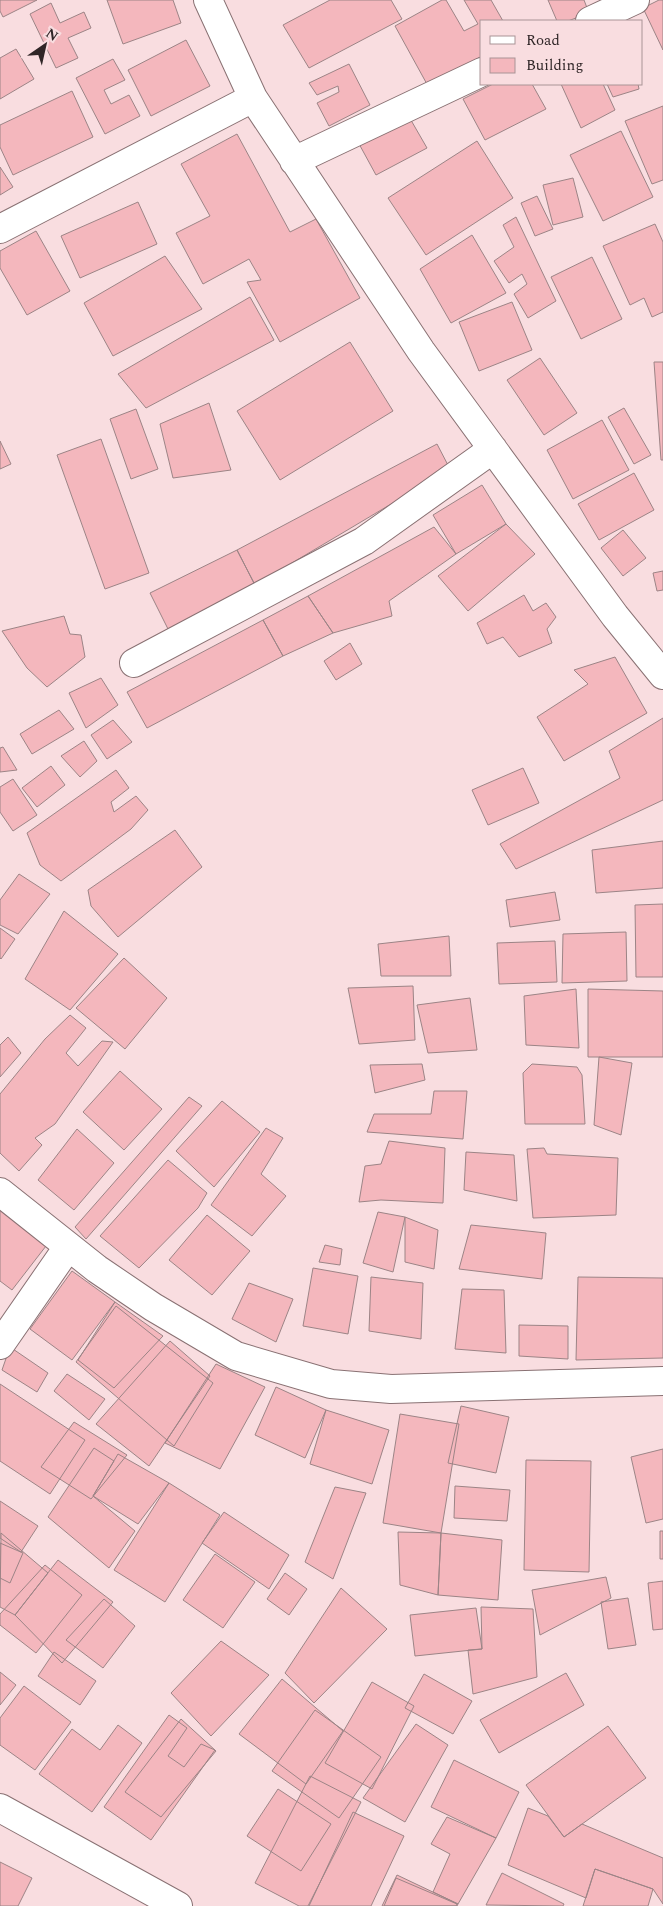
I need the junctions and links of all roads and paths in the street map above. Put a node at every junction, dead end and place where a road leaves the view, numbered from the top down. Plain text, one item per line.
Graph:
1 (208, 0) edge
2 (635, 0) edge
3 (592, 20) edge
4 (480, 73) edge
5 (253, 98) junction
6 (294, 161) junction
7 (0, 230) edge
8 (493, 449) junction
9 (134, 663) dead end
10 (663, 674) edge
11 (0, 1192) edge
12 (68, 1247) junction
13 (0, 1345) edge
14 (663, 1381) edge
15 (0, 1808) edge
16 (178, 1906) edge

1 - 5 street
2 - 3 street
4 - 6 street
5 - 6 street
5 - 7 street
6 - 8 street
8 - 9 street
8 - 10 street
11 - 12 street
12 - 13 street
12 - 14 street
15 - 16 street

